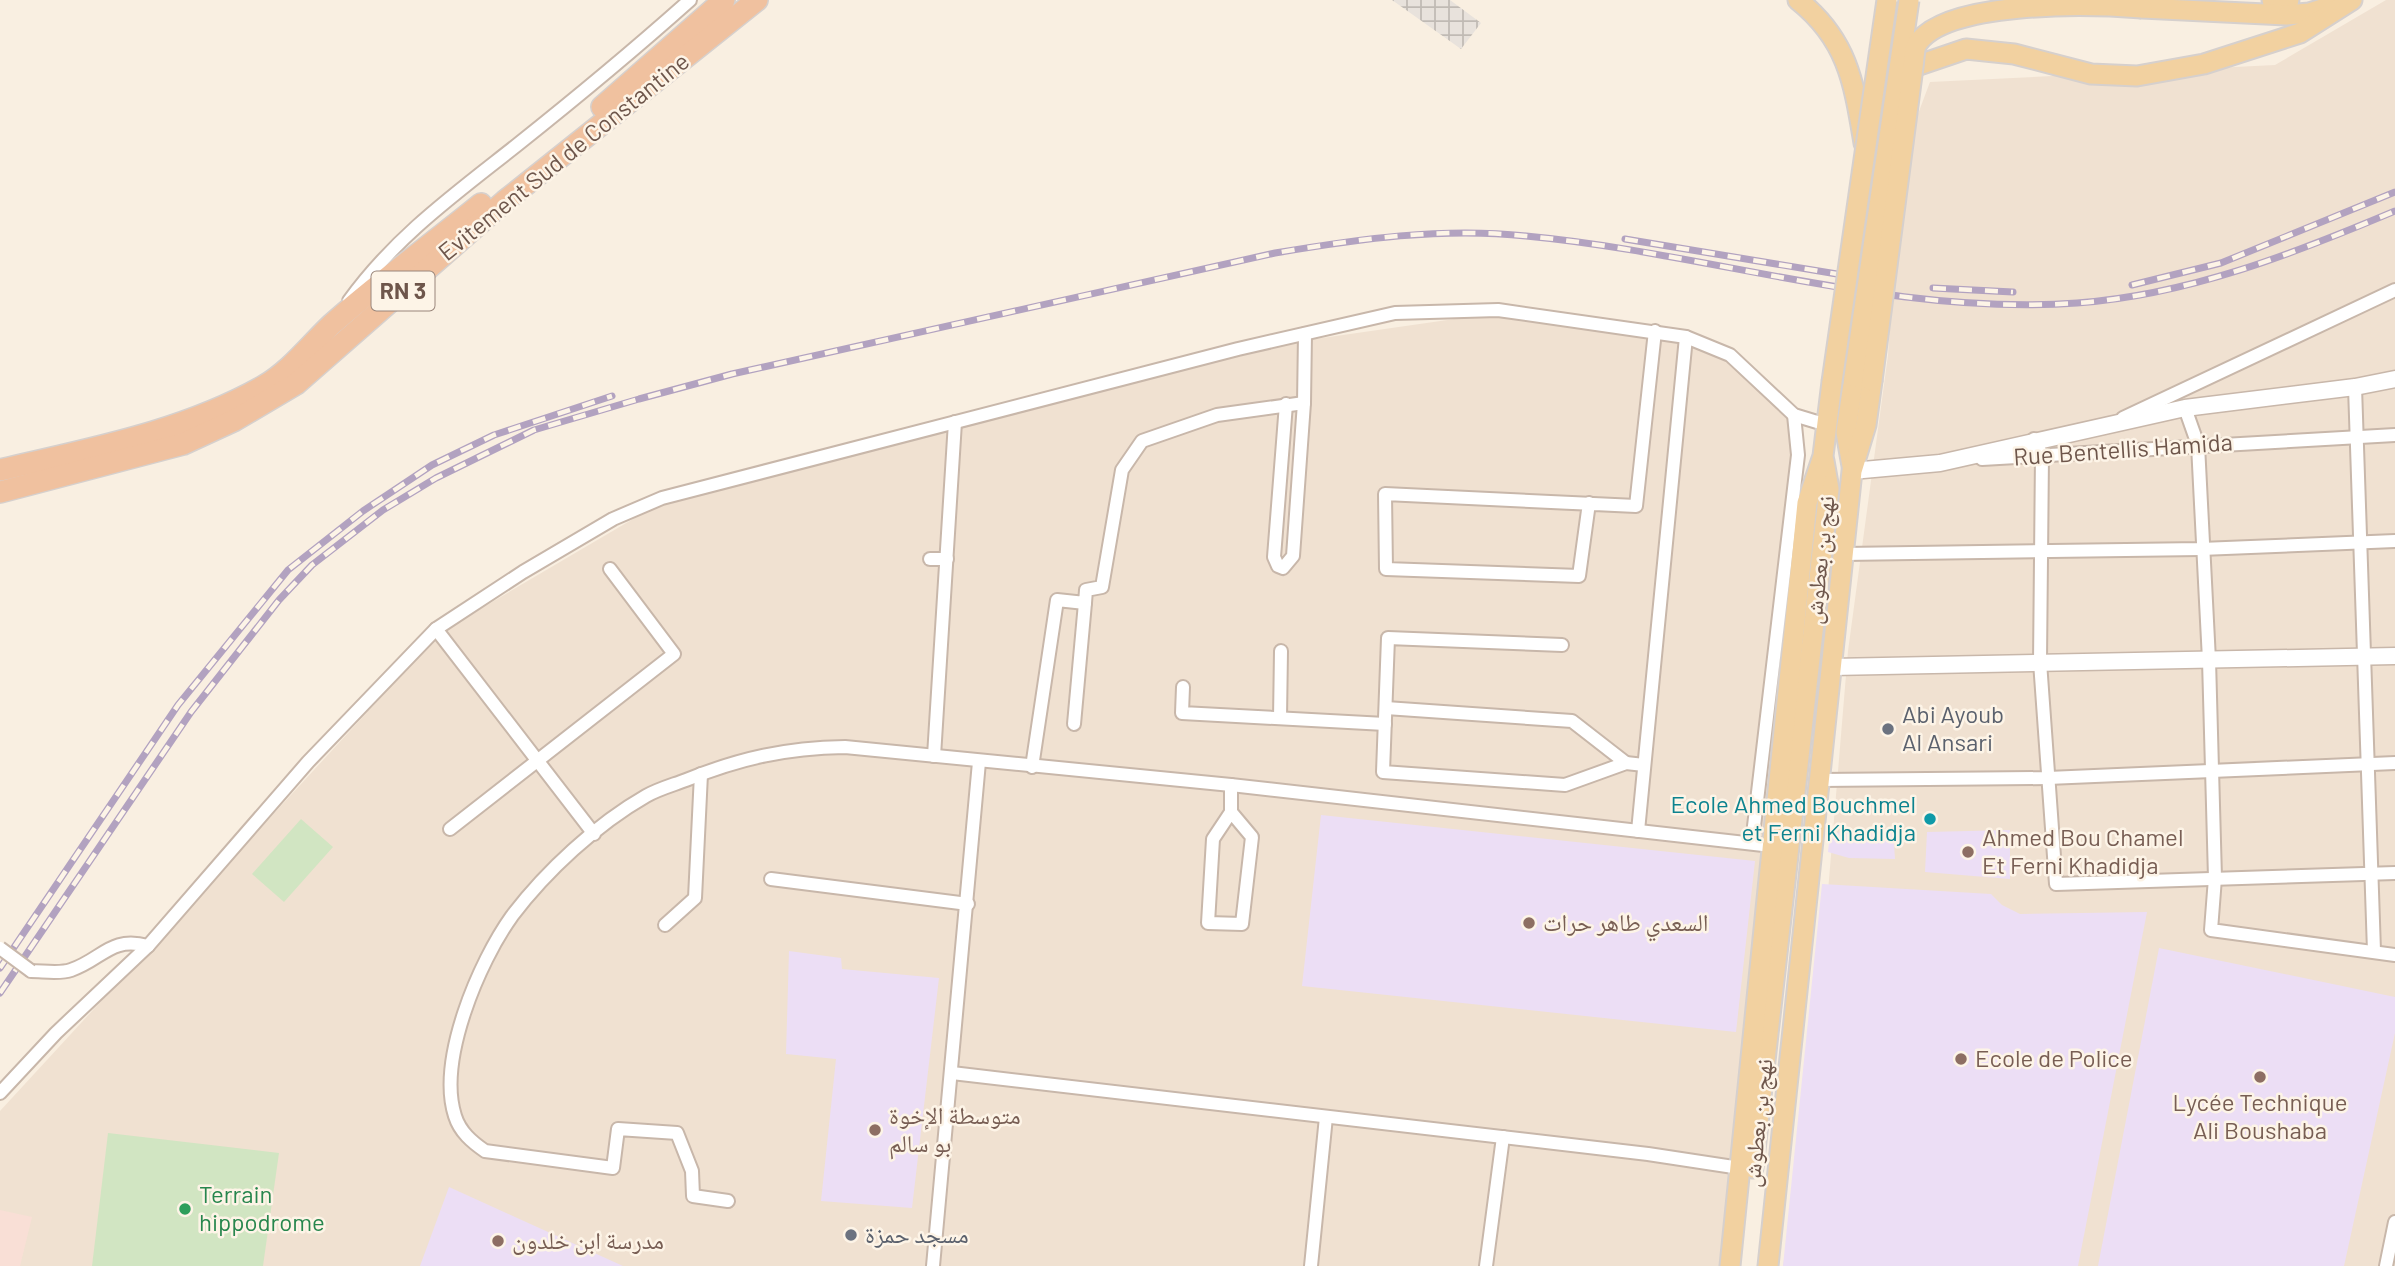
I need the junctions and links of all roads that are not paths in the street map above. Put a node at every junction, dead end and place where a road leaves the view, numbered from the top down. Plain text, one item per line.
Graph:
1 (690, 0) edge
2 (724, 0) edge
3 (757, 0) edge
4 (1798, 0) edge
5 (1887, 0) edge
6 (1909, 0) edge
7 (2272, 0) edge
8 (2289, 0) edge
9 (2352, 0) edge
10 (1913, 67) junction
11 (1866, 153) junction
12 (2395, 290) edge
13 (332, 325) junction
14 (1655, 331) junction
15 (1305, 334) junction
16 (1686, 337) junction
17 (1863, 379) junction
18 (2395, 379) edge
19 (2356, 387) junction
20 (1304, 403) junction
21 (1286, 404) junction
22 (2185, 408) junction
23 (1794, 415) junction
24 (955, 422) junction
25 (2111, 423) junction
26 (1827, 425) junction
27 (2395, 435) edge
28 (2356, 436) junction
29 (2034, 439) junction
30 (2198, 445) junction
31 (2042, 455) junction
32 (1823, 456) junction
33 (1940, 463) junction
34 (0, 470) edge
35 (1852, 471) junction
36 (0, 492) edge
37 (1280, 495) junction
38 (1297, 496) junction
39 (1589, 503) junction
40 (2395, 541) edge
41 (2360, 542) junction
42 (2201, 549) junction
43 (2041, 551) junction
44 (930, 559) dead end
45 (947, 559) junction
46 (1844, 560) junction
47 (610, 569) dead end
48 (1085, 603) junction
49 (436, 629) junction
50 (1562, 645) dead end
51 (1280, 651) dead end
52 (2395, 656) edge
53 (2366, 658) junction
54 (2209, 660) junction
55 (2040, 662) junction
56 (1832, 669) junction
57 (1183, 687) dead end
58 (1386, 708) junction
59 (1280, 718) junction
60 (1074, 724) dead end
61 (1385, 724) junction
62 (934, 756) junction
63 (537, 761) junction
64 (979, 762) junction
65 (1626, 763) junction
66 (2395, 763) edge
67 (2369, 764) junction
68 (1644, 765) junction
69 (1032, 766) junction
70 (2214, 770) junction
71 (701, 774) junction
72 (2048, 778) junction
73 (1821, 780) junction
74 (1231, 785) junction
75 (1231, 812) junction
76 (450, 829) dead end
77 (1638, 831) junction
78 (594, 834) junction
79 (1762, 845) junction
80 (2395, 873) edge
81 (2373, 874) junction
82 (2215, 878) junction
83 (771, 879) dead end
84 (968, 904) junction
85 (665, 925) dead end
86 (148, 946) junction
87 (0, 948) edge
88 (2374, 951) junction
89 (2395, 956) edge
90 (952, 1073) junction
91 (0, 1093) edge
92 (1326, 1117) junction
93 (1503, 1137) junction
94 (1740, 1168) junction
95 (728, 1201) dead end
96 (2395, 1222) edge
97 (933, 1266) edge
98 (1311, 1266) edge
99 (1486, 1266) edge
100 (1730, 1266) edge
101 (1742, 1266) edge
102 (1755, 1266) edge
103 (1768, 1266) edge
104 (2386, 1266) edge

1 - 13 street
2 - 13 highway, Evitement Sud de Constantine / RN 3
3 - 36 highway, Evitement Sud de Constantine / RN 3
4 - 11 main road, bridge
5 - 11 main road, bridge
6 - 17 main road, bridge
7 - 8 main road
9 - 10 main road
9 - 10 main road, bridge
10 - 17 main road, bridge
11 - 26 main road, bridge
12 - 25 street
13 - 34 highway, Evitement Sud de Constantine / RN 3
14 - 15 street
14 - 16 street
14 - 39 street
15 - 20 street
15 - 24 street
16 - 23 street
16 - 68 street
17 - 35 main road
18 - 19 street
19 - 22 street
19 - 28 street
20 - 21 street
20 - 38 street
21 - 37 street
21 - 48 street
22 - 25 street
22 - 30 street
23 - 26 street
23 - 79 street
24 - 45 street
24 - 49 street
25 - 29 street
26 - 32 main road
27 - 28 street, Rue Bentellis Hamida
28 - 30 street, Rue Bentellis Hamida
28 - 41 street
29 - 31 street
29 - 33 street
30 - 31 street, Rue Bentellis Hamida
30 - 42 street
31 - 33 street, Rue Bentellis Hamida
31 - 43 street
32 - 79 main road, نهج بن بعطوش
32 - 101 main road, نهج بن بعطوش
33 - 35 street, Rue Bentellis Hamida
35 - 46 main road
37 - 38 street
37 - 38 street
39 - 39 street
40 - 41 street
41 - 42 street
41 - 53 street
42 - 43 street
42 - 54 street
43 - 46 street
43 - 55 street
44 - 45 street
45 - 62 street
46 - 56 main road, نهج بن بعطوش
46 - 102 main road, نهج بن بعطوش
47 - 63 street
48 - 60 street
48 - 69 street
49 - 63 street
49 - 86 street
50 - 58 street
51 - 59 street
52 - 53 street
53 - 54 street
53 - 67 street
54 - 55 street
54 - 70 street
55 - 56 street
55 - 72 street
56 - 73 main road, نهج بن بعطوش
57 - 59 street
58 - 61 street
58 - 65 street
59 - 61 street
61 - 65 street
62 - 64 street
62 - 71 street
63 - 76 street
63 - 78 street
64 - 69 street
64 - 84 street
65 - 68 street
66 - 67 street
67 - 70 street
67 - 81 street
68 - 77 street
69 - 74 street
70 - 72 street
70 - 82 street
71 - 78 street
71 - 85 street
72 - 73 street
72 - 82 street
73 - 103 main road, نهج بن بعطوش
74 - 75 street
74 - 77 street
75 - 75 street
77 - 79 street
78 - 95 street
79 - 94 main road, نهج بن بعطوش
80 - 81 street
81 - 82 street
81 - 88 street
82 - 88 street
83 - 84 street
84 - 90 street
86 - 87 street, bridge
86 - 91 street
88 - 89 street
90 - 92 street
90 - 97 street
92 - 93 street
92 - 98 street
93 - 94 street
93 - 99 street
94 - 100 main road, نهج بن بعطوش
96 - 104 street

